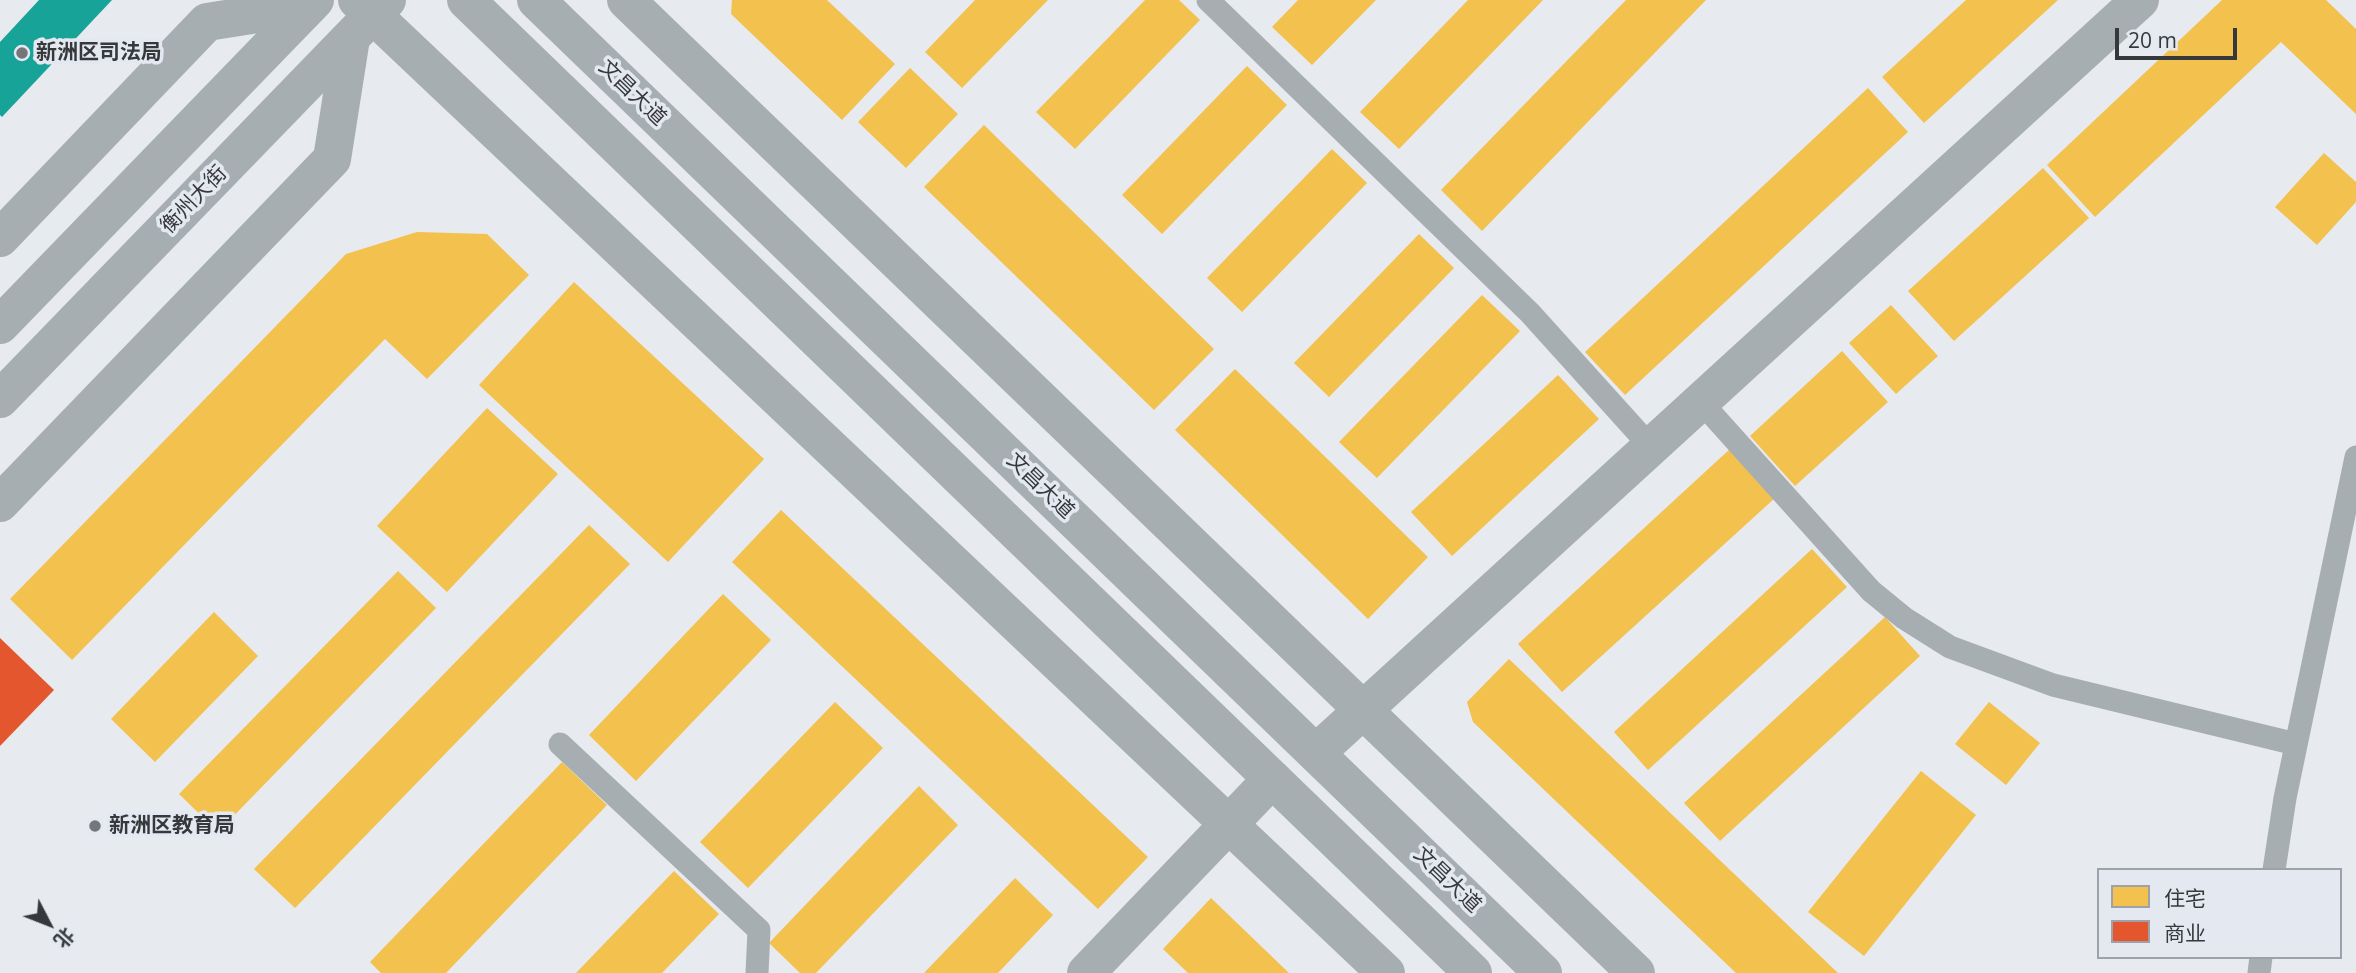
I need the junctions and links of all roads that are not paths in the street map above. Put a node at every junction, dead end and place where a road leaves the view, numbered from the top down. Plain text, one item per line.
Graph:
1 (466, 0) edge
2 (536, 0) edge
3 (626, 0) edge
4 (1208, 0) edge
5 (2140, 0) edge
6 (312, 3) edge
7 (367, 13) edge
8 (0, 238) edge
9 (0, 325) edge
10 (0, 399) edge
11 (1701, 402) junction
12 (1651, 447) junction
13 (2356, 457) edge
14 (0, 503) edge
15 (1363, 710) junction
16 (560, 744) dead end
17 (2296, 744) junction
18 (1316, 754) junction
19 (1272, 779) junction
20 (1228, 824) junction
21 (2274, 868) edge
22 (757, 973) edge
23 (1086, 973) edge
24 (1386, 973) edge
25 (1473, 973) edge
26 (1543, 973) edge
27 (1636, 973) edge

1 - 19 main road
2 - 18 main road, 文昌大道
3 - 15 street
4 - 12 lane
5 - 11 street
6 - 8 street
6 - 9 main road
7 - 10 main road, 衡州大街
7 - 14 street
7 - 20 street
11 - 12 street
11 - 17 lane
12 - 15 street
13 - 17 lane
15 - 18 street
15 - 27 street
16 - 22 lane
17 - 21 lane
18 - 26 main road, 文昌大道
19 - 20 street
19 - 25 main road
20 - 23 street
20 - 24 street

